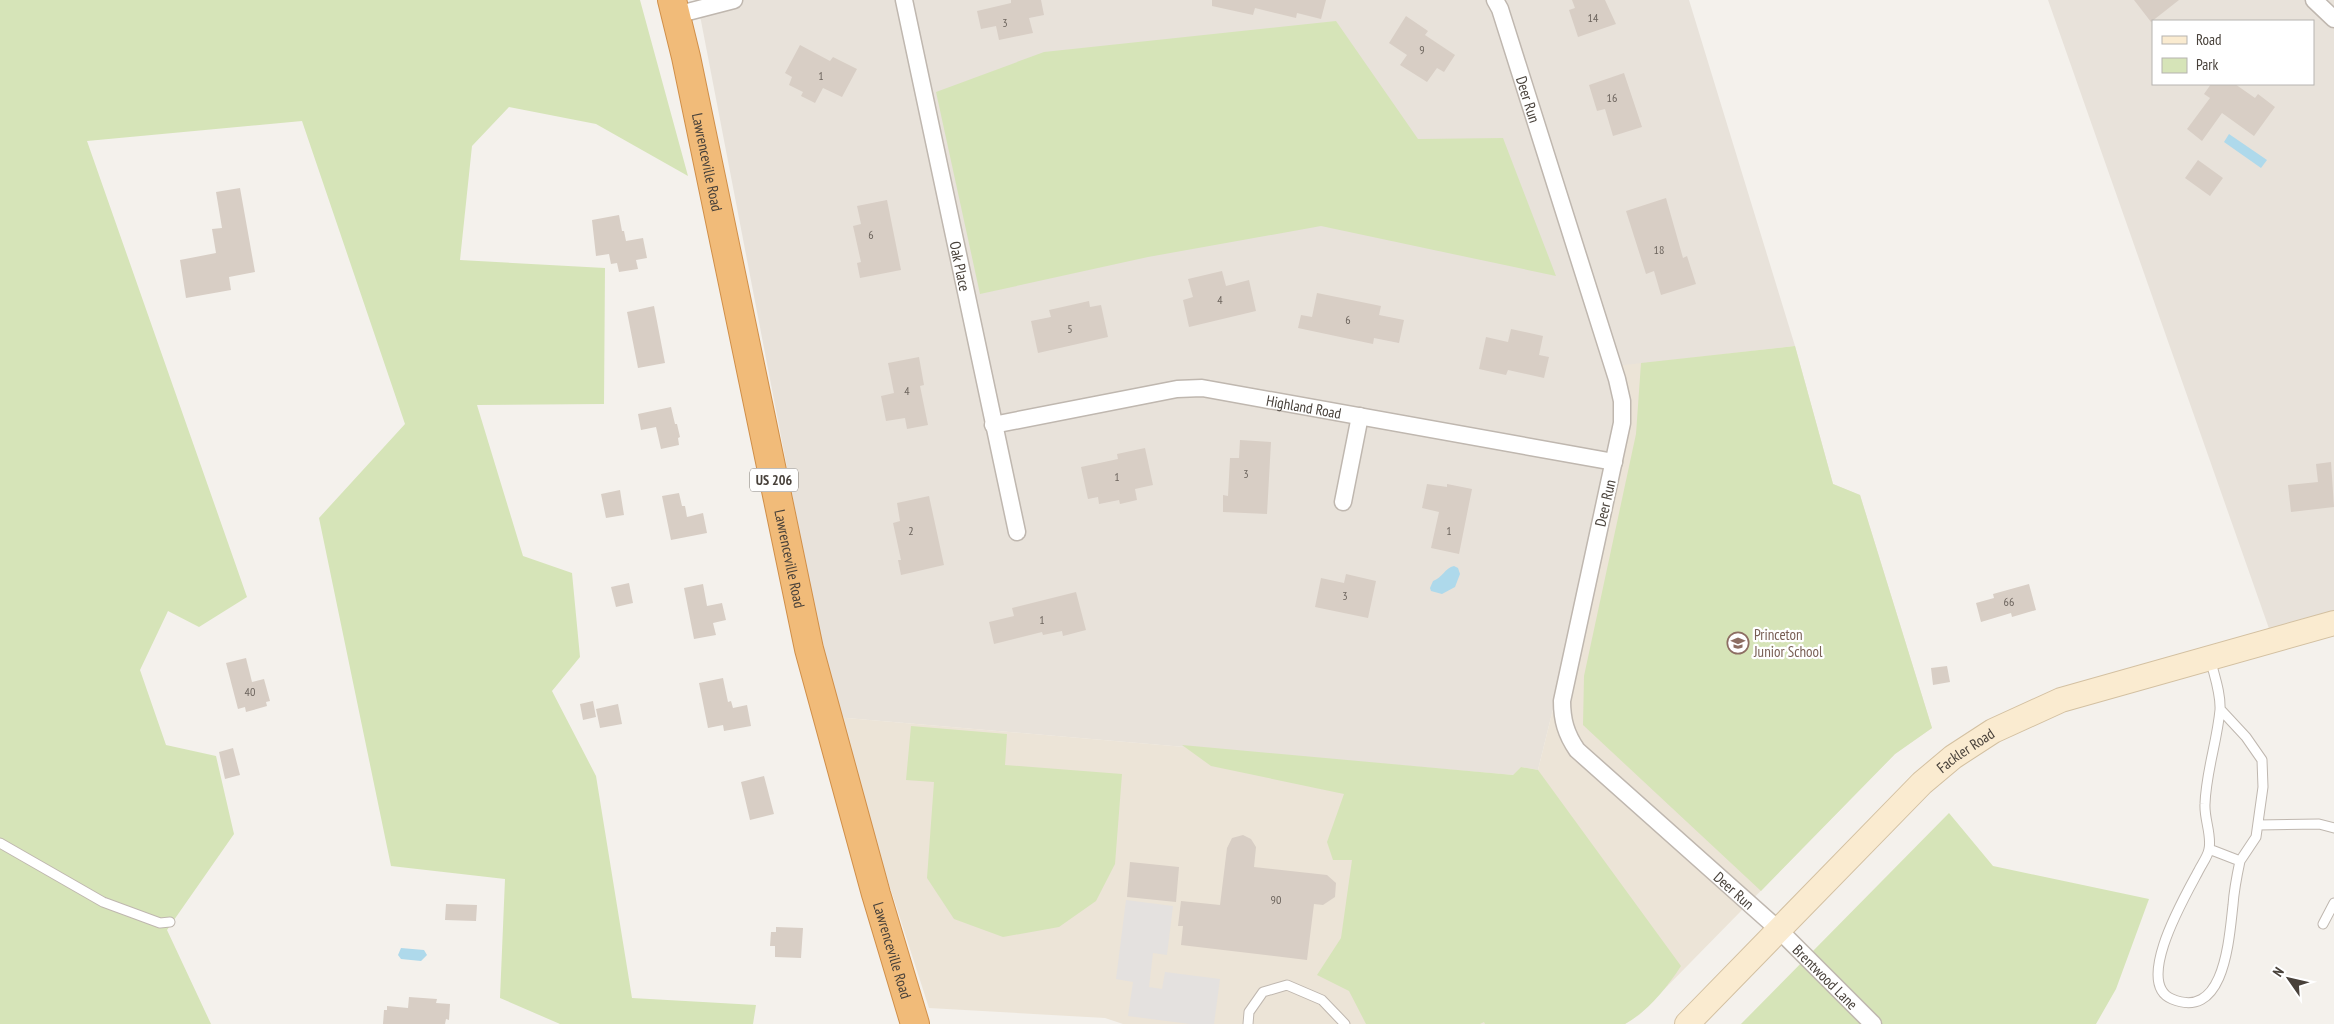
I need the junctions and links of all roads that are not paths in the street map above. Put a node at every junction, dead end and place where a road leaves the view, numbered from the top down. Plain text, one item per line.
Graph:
1 (734, 0) edge
2 (904, 0) edge
3 (1495, 0) edge
4 (2314, 0) edge
5 (674, 7) edge
6 (2334, 20) edge
7 (1360, 416) junction
8 (993, 425) junction
9 (1614, 462) junction
10 (1343, 502) dead end
11 (1017, 532) dead end
12 (2334, 623) edge
13 (2210, 658) junction
14 (2220, 709) junction
15 (2258, 825) junction
16 (2334, 828) edge
17 (0, 843) edge
18 (2209, 849) junction
19 (2240, 860) junction
20 (2334, 903) edge
21 (170, 922) dead end
22 (2323, 924) dead end
23 (1779, 930) junction
24 (894, 956) junction
25 (915, 1024) edge
26 (926, 1024) edge
27 (1248, 1024) edge
28 (1345, 1024) edge
29 (1687, 1024) edge
30 (1874, 1024) edge

1 - 5 street
2 - 8 street, Oak Place
3 - 9 street, Deer Run
4 - 6 street
5 - 24 highway, Lawrenceville Road / US 206
7 - 8 street, Highland Road
7 - 9 street, Highland Road
7 - 10 street
8 - 11 street, Oak Place
9 - 23 street, Deer Run
12 - 13 street, Fackler Road
13 - 14 lane
13 - 23 street, Fackler Road
14 - 15 lane
14 - 18 lane
15 - 16 lane
15 - 19 lane
17 - 21 lane
18 - 19 lane
18 - 19 lane
20 - 22 lane
23 - 29 street, Fackler Road
23 - 30 street, Brentwood Lane
24 - 25 highway, Lawrenceville Road / US 206
24 - 26 street
27 - 28 lane

